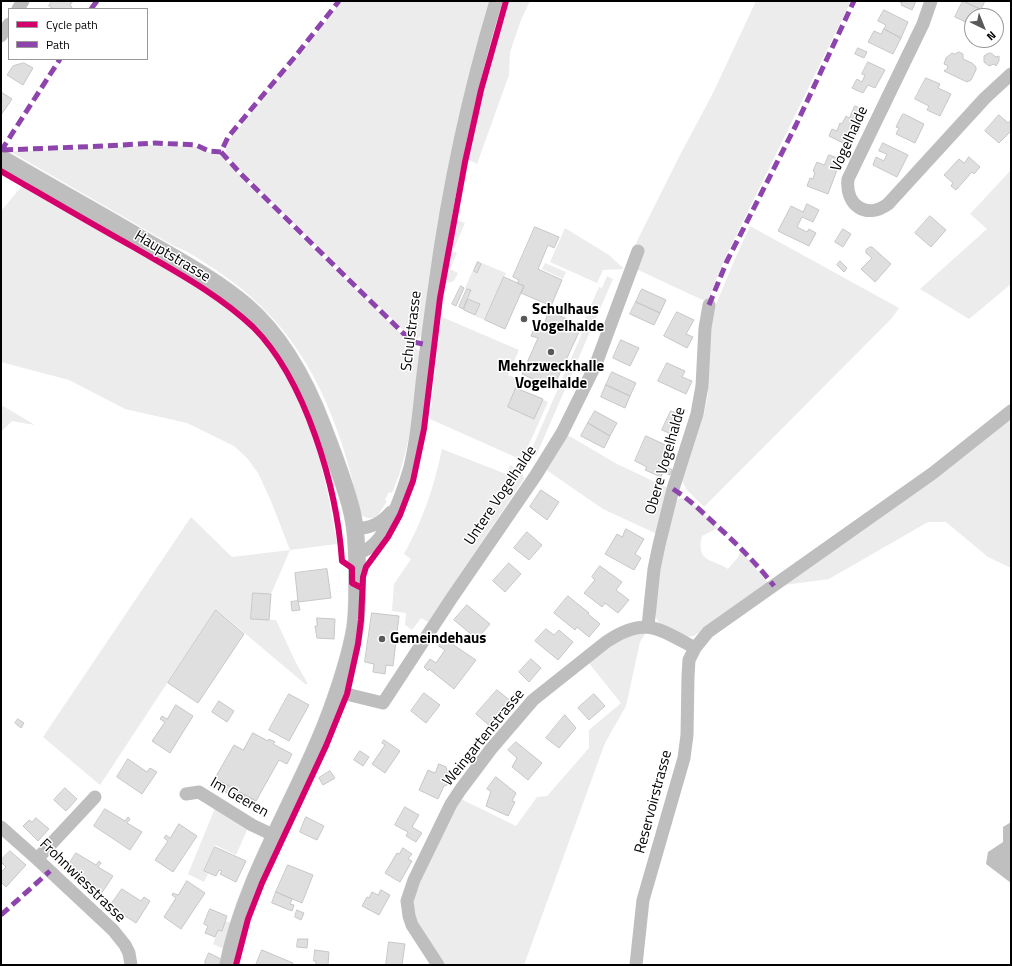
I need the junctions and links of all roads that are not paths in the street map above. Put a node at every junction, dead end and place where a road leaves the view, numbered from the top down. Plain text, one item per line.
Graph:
1 (496, 1) edge
2 (931, 1) edge
3 (8, 26) edge
4 (1, 36) edge
5 (1011, 74) edge
6 (1, 158) edge
7 (638, 251) dead end
8 (709, 305) dead end
9 (1011, 411) edge
10 (396, 506) junction
11 (351, 542) junction
12 (648, 626) junction
13 (695, 648) junction
14 (338, 692) junction
15 (186, 794) dead end
16 (95, 797) dead end
17 (1, 827) edge
18 (275, 836) junction
19 (37, 859) junction
20 (131, 965) edge
21 (228, 965) edge
22 (438, 965) edge
23 (636, 965) edge

1 - 10 street, Schulstrasse
2 - 5 street, Vogelhalde
3 - 4 street
6 - 11 main road, Hauptstrasse
7 - 14 street, Untere Vogelhalde
8 - 12 street, Obere Vogelhalde
9 - 13 street
10 - 11 street, Schulstrasse
10 - 11 street, Schulstrasse
11 - 14 main road, Hauptstrasse
12 - 13 street, Weingartenstrasse
12 - 22 street, Weingartenstrasse
13 - 23 street, Reservoirstrasse
14 - 18 main road, Hauptstrasse
15 - 18 street, Im Geeren
16 - 19 street
17 - 19 street, Frohnwiesstrasse
18 - 21 main road, Hauptstrasse
19 - 20 street, Frohnwiesstrasse

